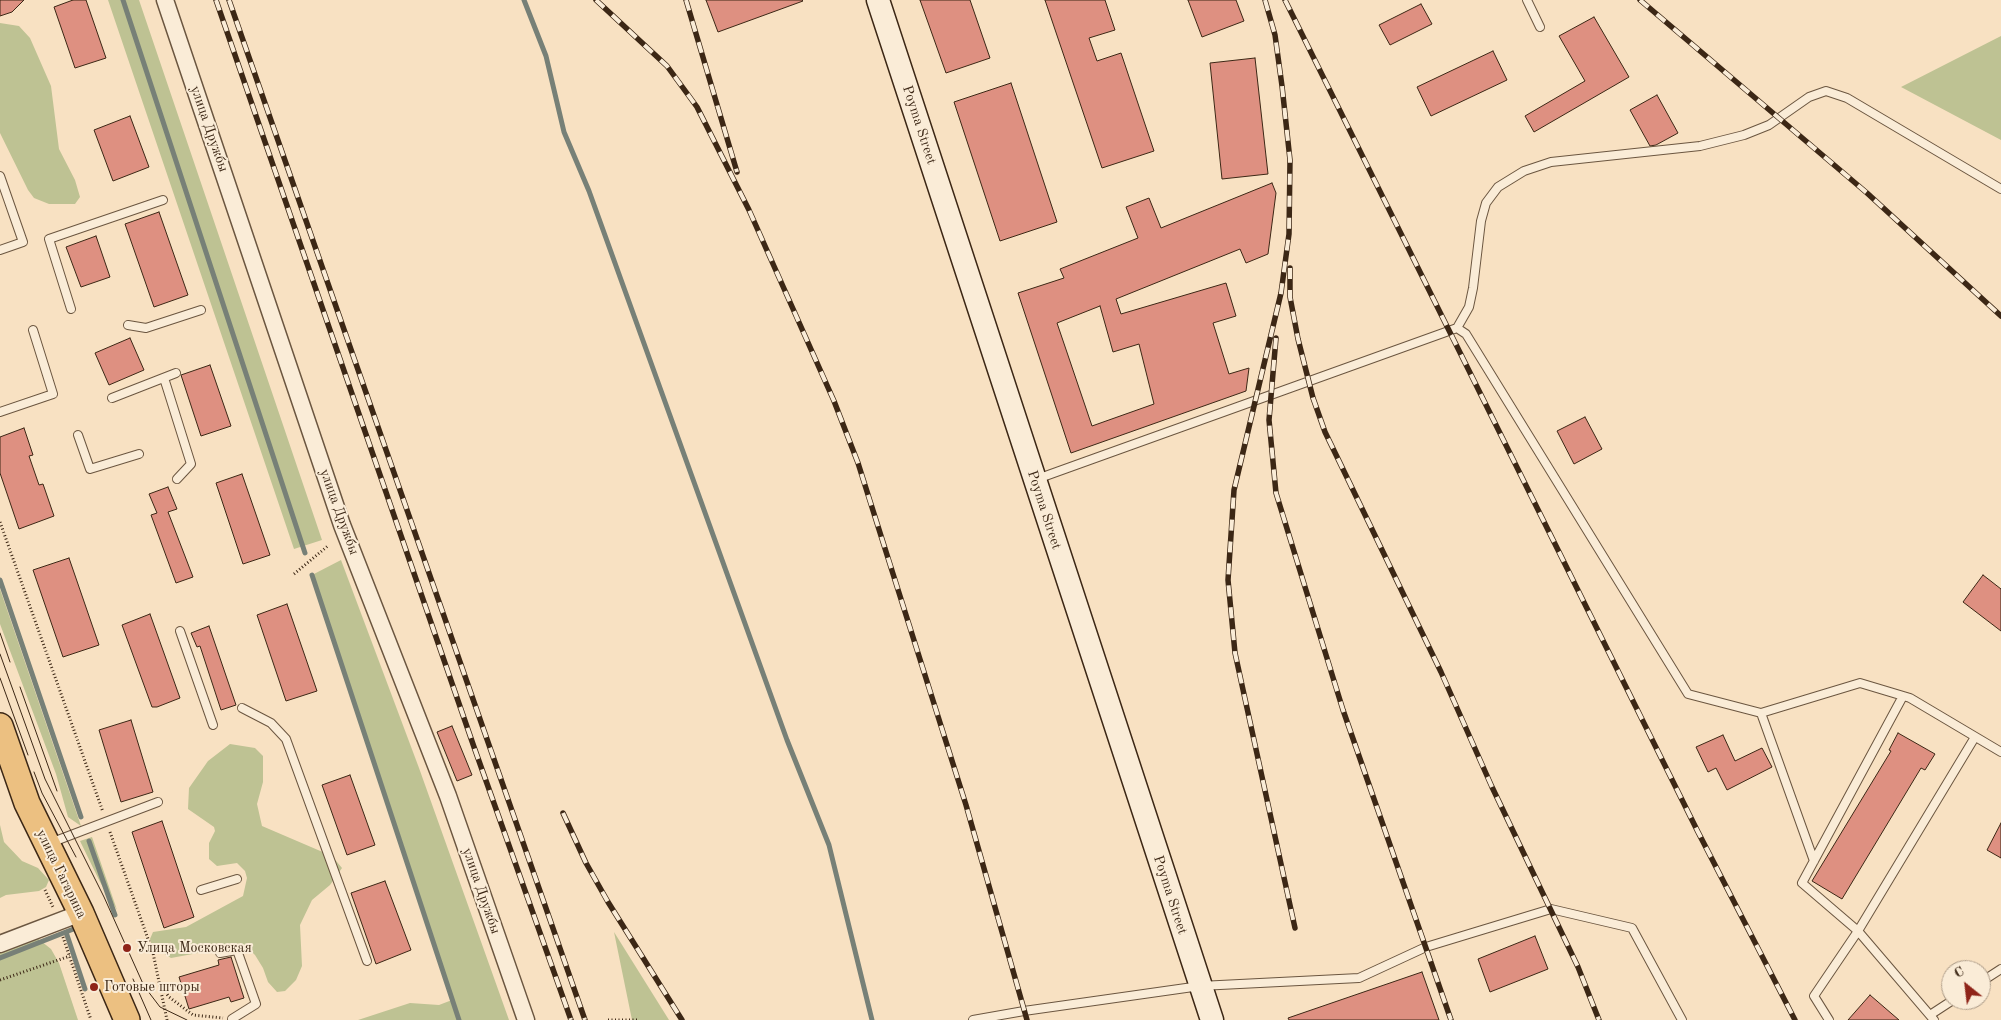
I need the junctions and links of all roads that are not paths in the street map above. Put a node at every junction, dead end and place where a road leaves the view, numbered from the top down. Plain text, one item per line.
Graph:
1 (165, 0) edge
2 (878, 0) edge
3 (1527, 0) edge
4 (1540, 27) dead end
5 (0, 176) edge
6 (2001, 189) edge
7 (163, 200) dead end
8 (0, 250) edge
9 (71, 309) dead end
10 (201, 310) dead end
11 (128, 325) dead end
12 (1457, 328) junction
13 (33, 330) dead end
14 (176, 373) dead end
15 (164, 378) junction
16 (112, 398) dead end
17 (0, 412) edge
18 (78, 435) dead end
19 (139, 454) dead end
20 (177, 479) dead end
21 (1035, 480) junction
22 (180, 631) dead end
23 (1903, 696) junction
24 (242, 708) dead end
25 (1761, 713) junction
26 (213, 725) dead end
27 (0, 726) edge
28 (1975, 737) junction
29 (2001, 752) edge
30 (158, 802) dead end
31 (46, 844) junction
32 (1814, 861) junction
33 (237, 880) dead end
34 (201, 890) dead end
35 (81, 913) junction
36 (1858, 931) junction
37 (0, 944) edge
38 (220, 953) dead end
39 (367, 961) dead end
40 (1200, 986) junction
41 (1932, 1017) edge
42 (232, 1019) road end
43 (127, 1020) edge
44 (526, 1020) edge
45 (976, 1020) edge
46 (1212, 1020) edge
47 (1682, 1020) edge
48 (1829, 1020) edge

1 - 44 street, улица Дружбы
2 - 21 main road, Poyma Street
3 - 4 lane
5 - 8 lane
6 - 12 lane
7 - 9 lane
10 - 11 lane
12 - 21 lane
12 - 25 lane
13 - 17 lane
14 - 15 lane
15 - 16 lane
15 - 20 lane
18 - 19 lane
21 - 40 main road, Poyma Street
22 - 26 lane
23 - 25 lane
23 - 28 lane
23 - 32 lane
24 - 39 lane
25 - 32 lane
27 - 31 main road, улица Гагарина
28 - 29 lane
28 - 36 lane
30 - 31 lane
31 - 35 main road, улица Гагарина
32 - 36 lane
33 - 34 lane
35 - 37 street
35 - 43 main road, улица Гагарина
36 - 41 lane
36 - 48 lane
38 - 42 lane
40 - 45 lane
40 - 46 main road, Poyma Street
40 - 47 lane

